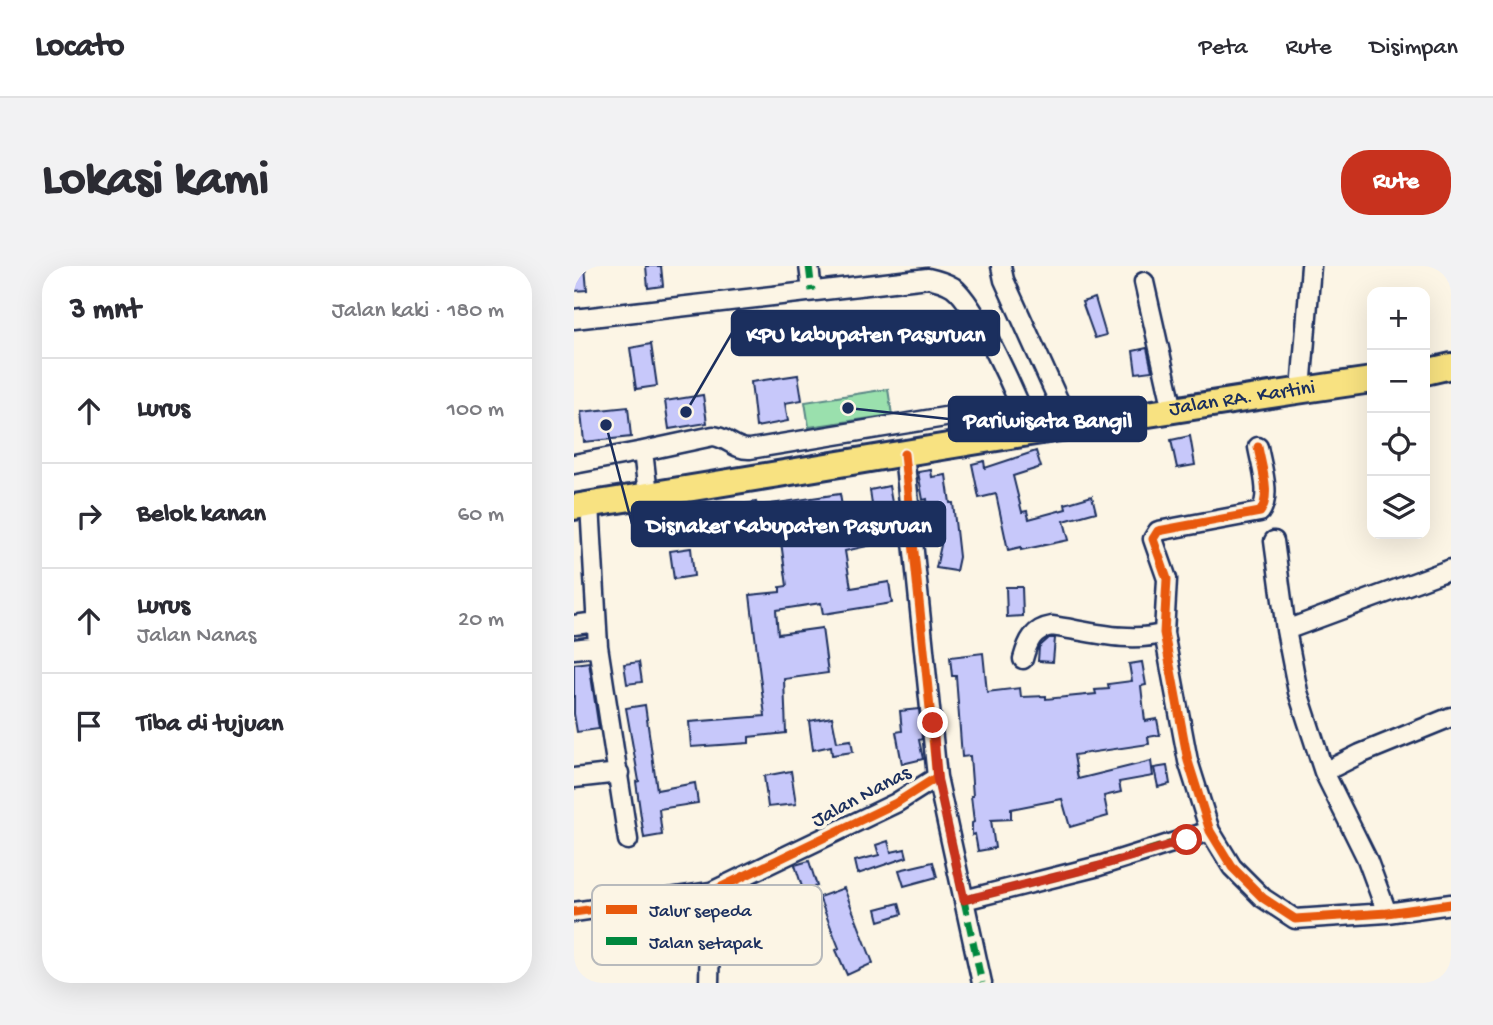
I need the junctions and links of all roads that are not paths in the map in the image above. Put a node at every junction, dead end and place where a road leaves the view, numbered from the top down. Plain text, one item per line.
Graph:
1 (809, 266) edge
2 (1000, 266) edge
3 (1311, 266) edge
4 (1144, 282) dead end
5 (812, 291) junction
6 (574, 319) edge
7 (1451, 366) edge
8 (1430, 371) edge
9 (1367, 381) edge
10 (1301, 390) junction
11 (1173, 410) junction
12 (950, 416) dead end
13 (1052, 429) junction
14 (1258, 447) dead end
15 (643, 451) junction
16 (905, 454) junction
17 (574, 464) edge
18 (648, 494) junction
19 (582, 505) edge
20 (1274, 541) dead end
21 (1451, 569) edge
22 (596, 622) junction
23 (574, 625) edge
24 (1286, 630) junction
25 (1149, 635) junction
26 (598, 646) junction
27 (574, 649) edge
28 (1023, 659) dead end
29 (1451, 717) edge
30 (1324, 772) junction
31 (619, 773) junction
32 (937, 777) junction
33 (574, 778) edge
34 (1200, 835) junction
35 (628, 840) dead end
36 (726, 885) edge
37 (964, 900) junction
38 (1451, 904) edge
39 (592, 909) edge
40 (574, 912) edge
41 (1387, 913) junction
42 (709, 965) edge
43 (709, 983) edge
44 (982, 983) edge

1 - 5 street
2 - 13 street
3 - 10 street
4 - 11 street
5 - 6 street
5 - 13 street
7 - 8 highway
9 - 10 highway, Jalan RA. Kartini
10 - 11 highway, Jalan RA. Kartini
11 - 13 highway, Jalan RA. Kartini
12 - 15 street
13 - 16 highway, Jalan RA. Kartini
14 - 25 street
15 - 17 street
15 - 18 street
16 - 18 highway, Jalan RA. Kartini
16 - 32 street, Jalan Nanas
18 - 19 highway, Jalan RA. Kartini
19 - 22 street
20 - 24 street
21 - 24 street
22 - 23 street
22 - 26 street
24 - 30 street
25 - 28 street
25 - 34 street
26 - 27 street
26 - 31 street
29 - 30 street
30 - 41 street
31 - 33 street
31 - 35 street
32 - 36 street, Jalan Nanas
32 - 37 street
34 - 37 street
34 - 41 street
37 - 44 street
38 - 41 street
39 - 40 street, Jalan Nanas
42 - 43 street

